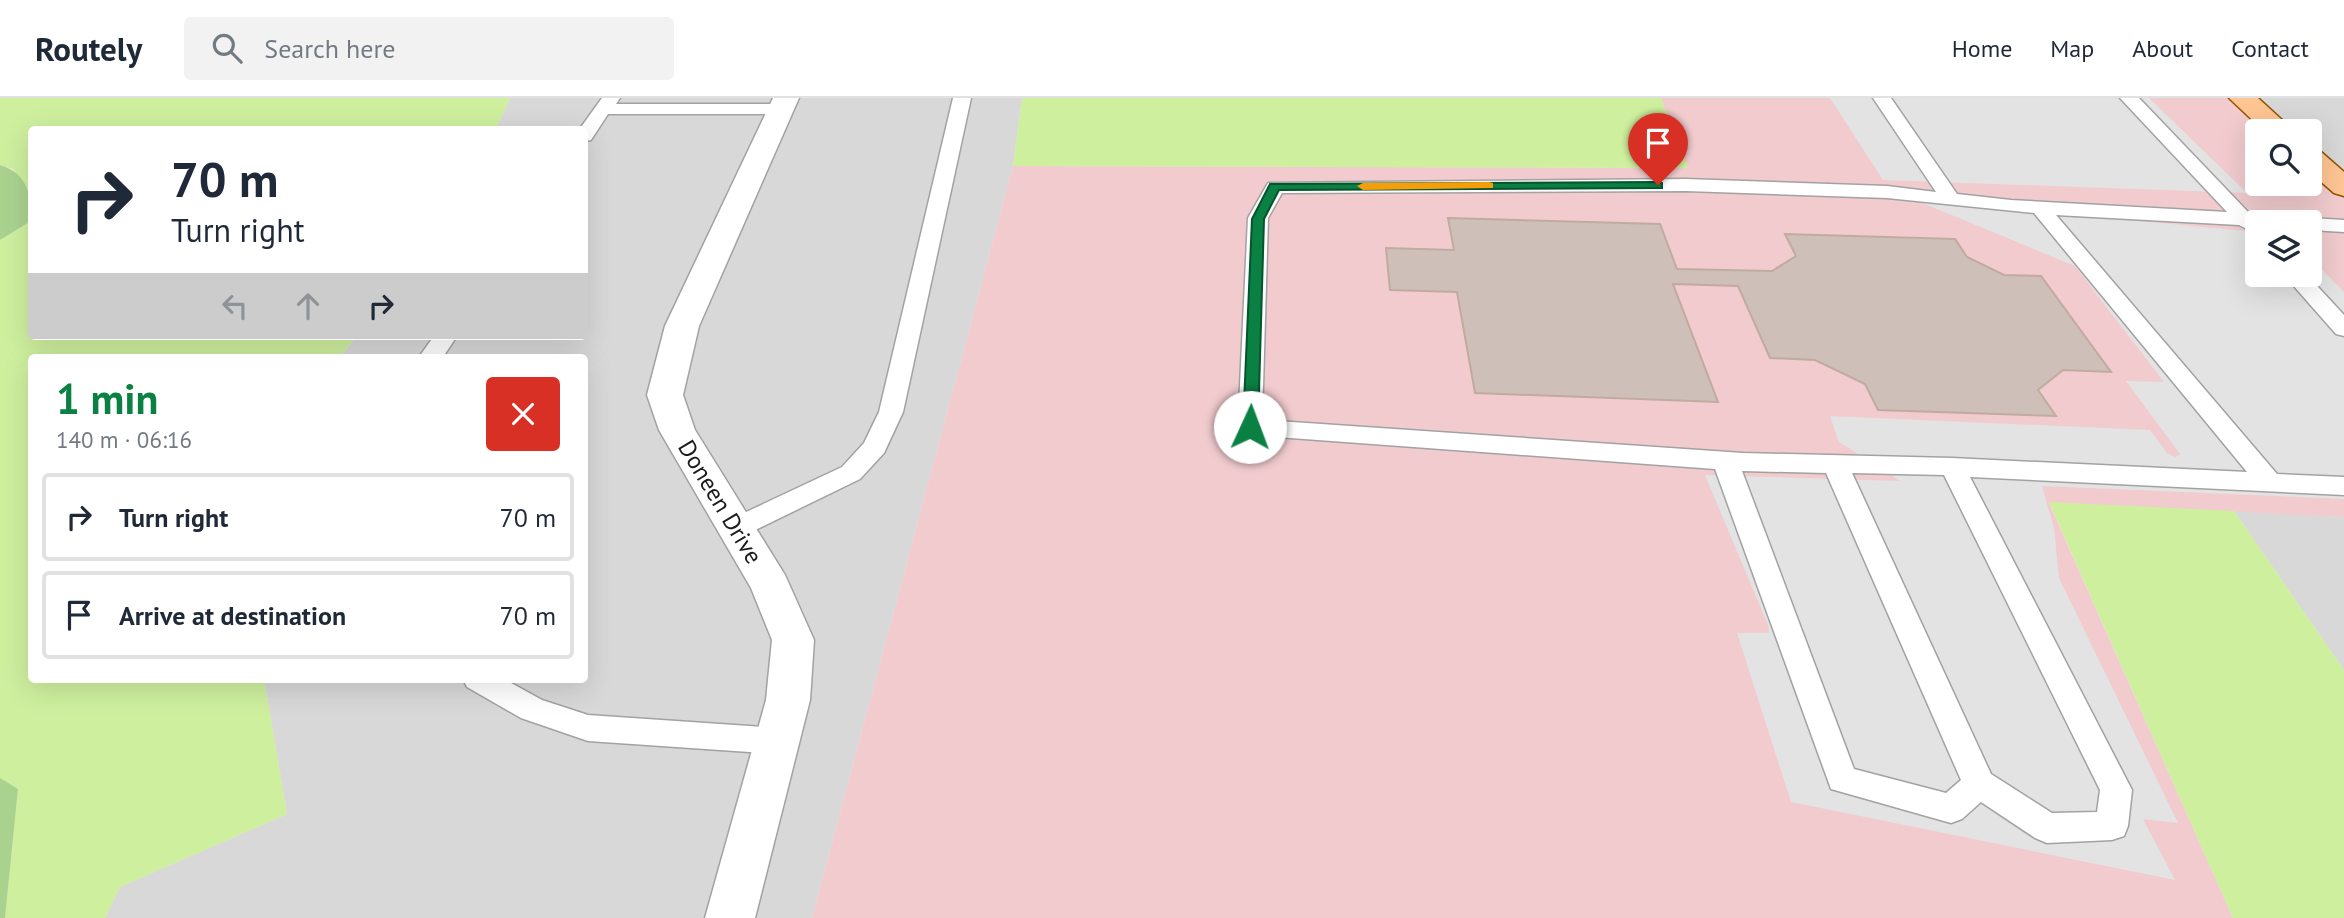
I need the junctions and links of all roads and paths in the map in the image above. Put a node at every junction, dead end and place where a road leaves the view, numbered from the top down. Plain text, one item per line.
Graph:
1 (962, 98) edge
2 (1882, 98) edge
3 (2129, 98) edge
4 (2242, 98) edge
5 (607, 103) edge
6 (783, 104) edge
7 (2266, 119) edge
8 (588, 130) edge
9 (2322, 168) edge
10 (2344, 187) edge
11 (1951, 199) junction
12 (2040, 208) junction
13 (2245, 220) edge
14 (2245, 225) edge
15 (2322, 225) edge
16 (2344, 226) edge
17 (2306, 287) edge
18 (2344, 329) edge
19 (1725, 460) junction
20 (1835, 464) junction
21 (1952, 467) junction
22 (2270, 483) junction
23 (2344, 486) edge
24 (736, 528) junction
25 (485, 683) edge
26 (777, 741) junction
27 (1979, 785) junction
28 (730, 918) edge

1 - 24 lane
2 - 11 lane
3 - 13 lane
4 - 7 main road
5 - 6 lane
5 - 8 lane
6 - 24 street, Doneen Drive
9 - 10 main road
11 - 12 lane
11 - 19 lane
12 - 14 lane
12 - 22 lane
15 - 16 lane
17 - 18 lane
19 - 20 lane
19 - 27 lane
20 - 21 lane
20 - 27 lane
21 - 22 lane
21 - 27 lane
22 - 23 lane
24 - 26 street, Doneen Drive
25 - 26 lane
26 - 28 street, Doneen Drive

